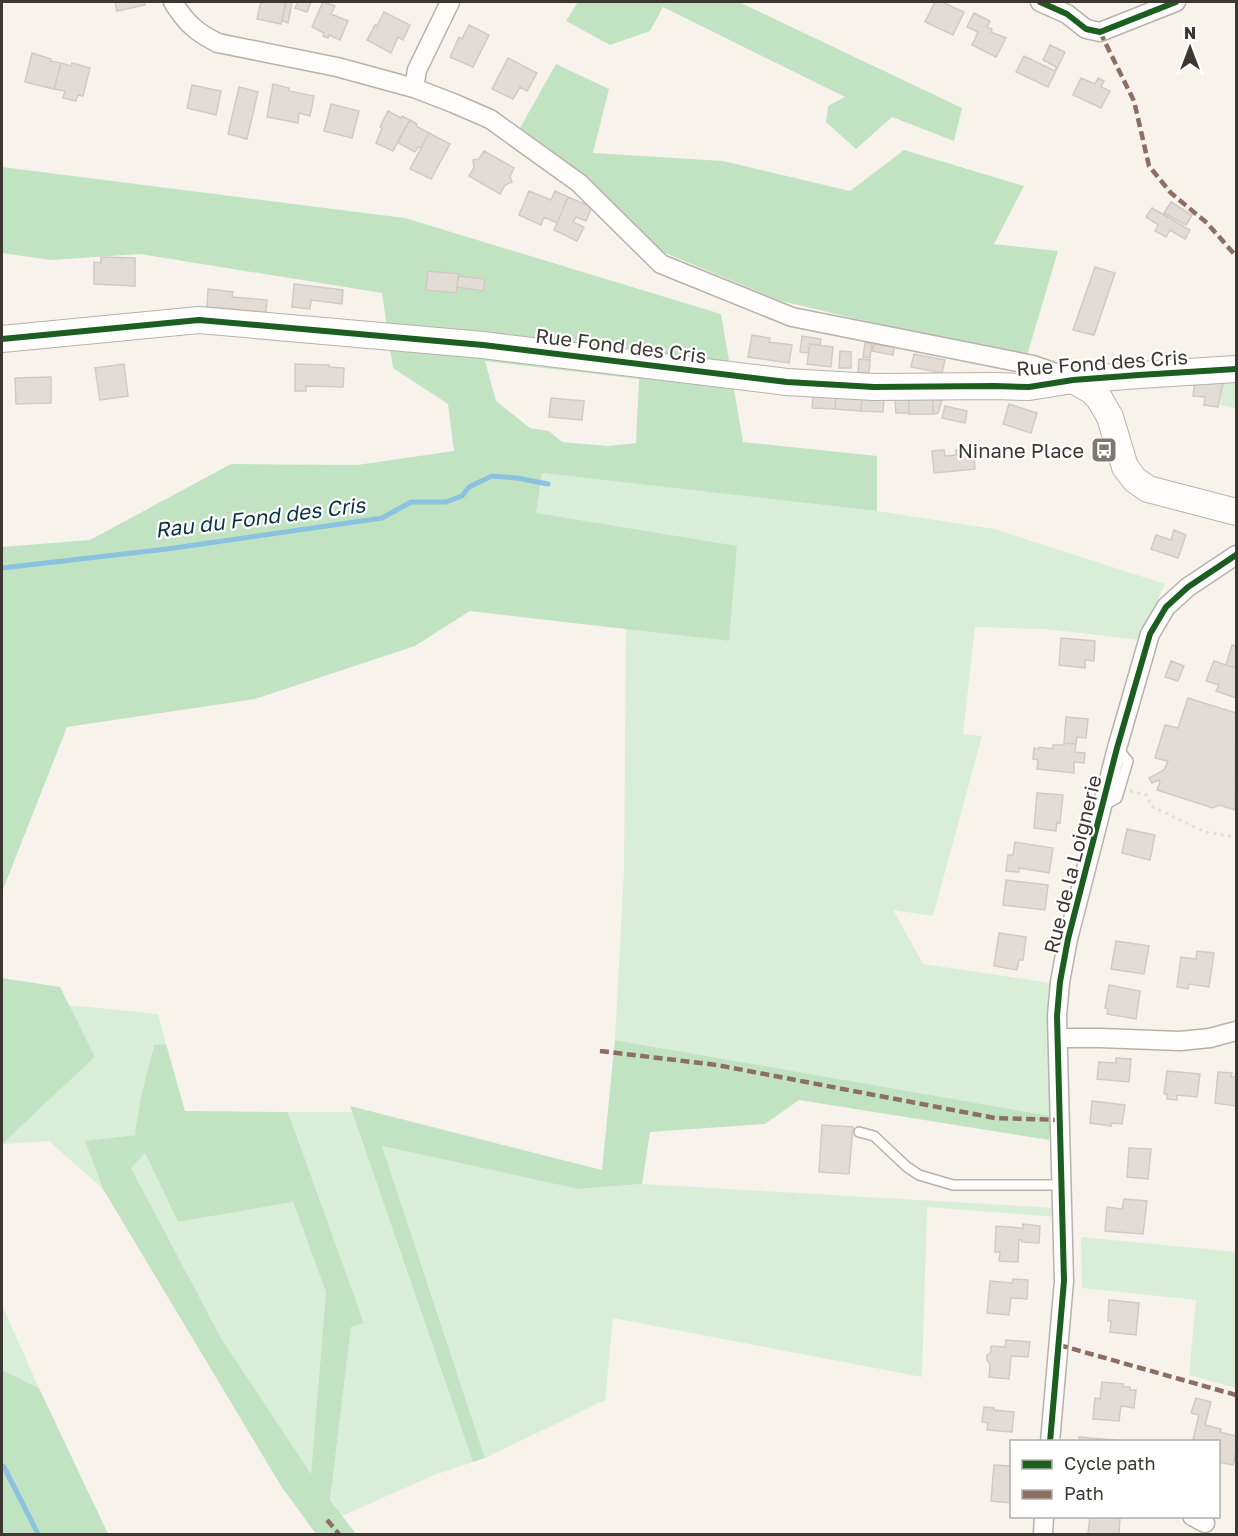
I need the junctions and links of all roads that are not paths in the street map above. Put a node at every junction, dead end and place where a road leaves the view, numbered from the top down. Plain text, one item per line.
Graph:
1 (173, 2) edge
2 (450, 2) edge
3 (1041, 2) edge
4 (1176, 2) edge
5 (414, 88) junction
6 (2, 339) edge
7 (1236, 369) edge
8 (1139, 375) junction
9 (1073, 380) junction
10 (1110, 417) junction
11 (1236, 512) edge
12 (1236, 555) edge
13 (1117, 748) junction
14 (1103, 806) junction
15 (1236, 1031) edge
16 (1059, 1038) junction
17 (859, 1132) dead end
18 (1063, 1185) junction
19 (1050, 1440) edge
20 (1044, 1518) edge
21 (1043, 1534) edge

1 - 5 street
2 - 5 street
3 - 4 street
5 - 9 street
6 - 9 street, Rue Fond des Cris
7 - 8 street, Rue Fond des Cris
8 - 9 street, Rue Fond des Cris
8 - 10 street
9 - 10 street
10 - 11 street
12 - 13 street, Rue de la Loignerie
13 - 14 street, Rue de la Loignerie
13 - 14 lane, Rue de la Loignerie
14 - 16 street, Rue de la Loignerie
15 - 16 street
16 - 18 street, Rue de la Loignerie
17 - 18 lane
18 - 19 street, Rue de la Loignerie
20 - 21 street

